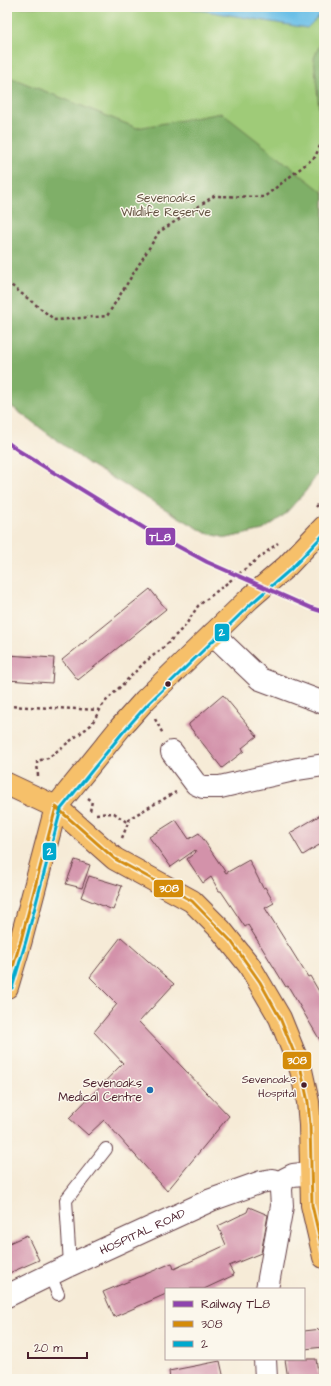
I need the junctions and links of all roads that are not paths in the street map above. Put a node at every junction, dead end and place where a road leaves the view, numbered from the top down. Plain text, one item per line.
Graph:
1 (318, 518) edge
2 (213, 634) junction
3 (324, 703) edge
4 (172, 752) road end
5 (324, 765) edge
6 (16, 788) edge
7 (56, 807) junction
8 (13, 942) edge
9 (7, 987) edge
10 (106, 1149) dead end
11 (315, 1159) edge
12 (282, 1183) junction
13 (324, 1257) edge
14 (70, 1265) junction
15 (267, 1288) edge
16 (7, 1296) edge
17 (265, 1360) edge
18 (266, 1379) edge

1 - 2 main road
2 - 3 street
2 - 7 main road
4 - 5 street
6 - 7 main road
7 - 8 main road
7 - 11 main road
8 - 9 main road
10 - 14 lane
11 - 12 street
11 - 13 main road
12 - 14 street, HOSPITAL ROAD
12 - 15 street
14 - 16 street, HOSPITAL ROAD
17 - 18 street

